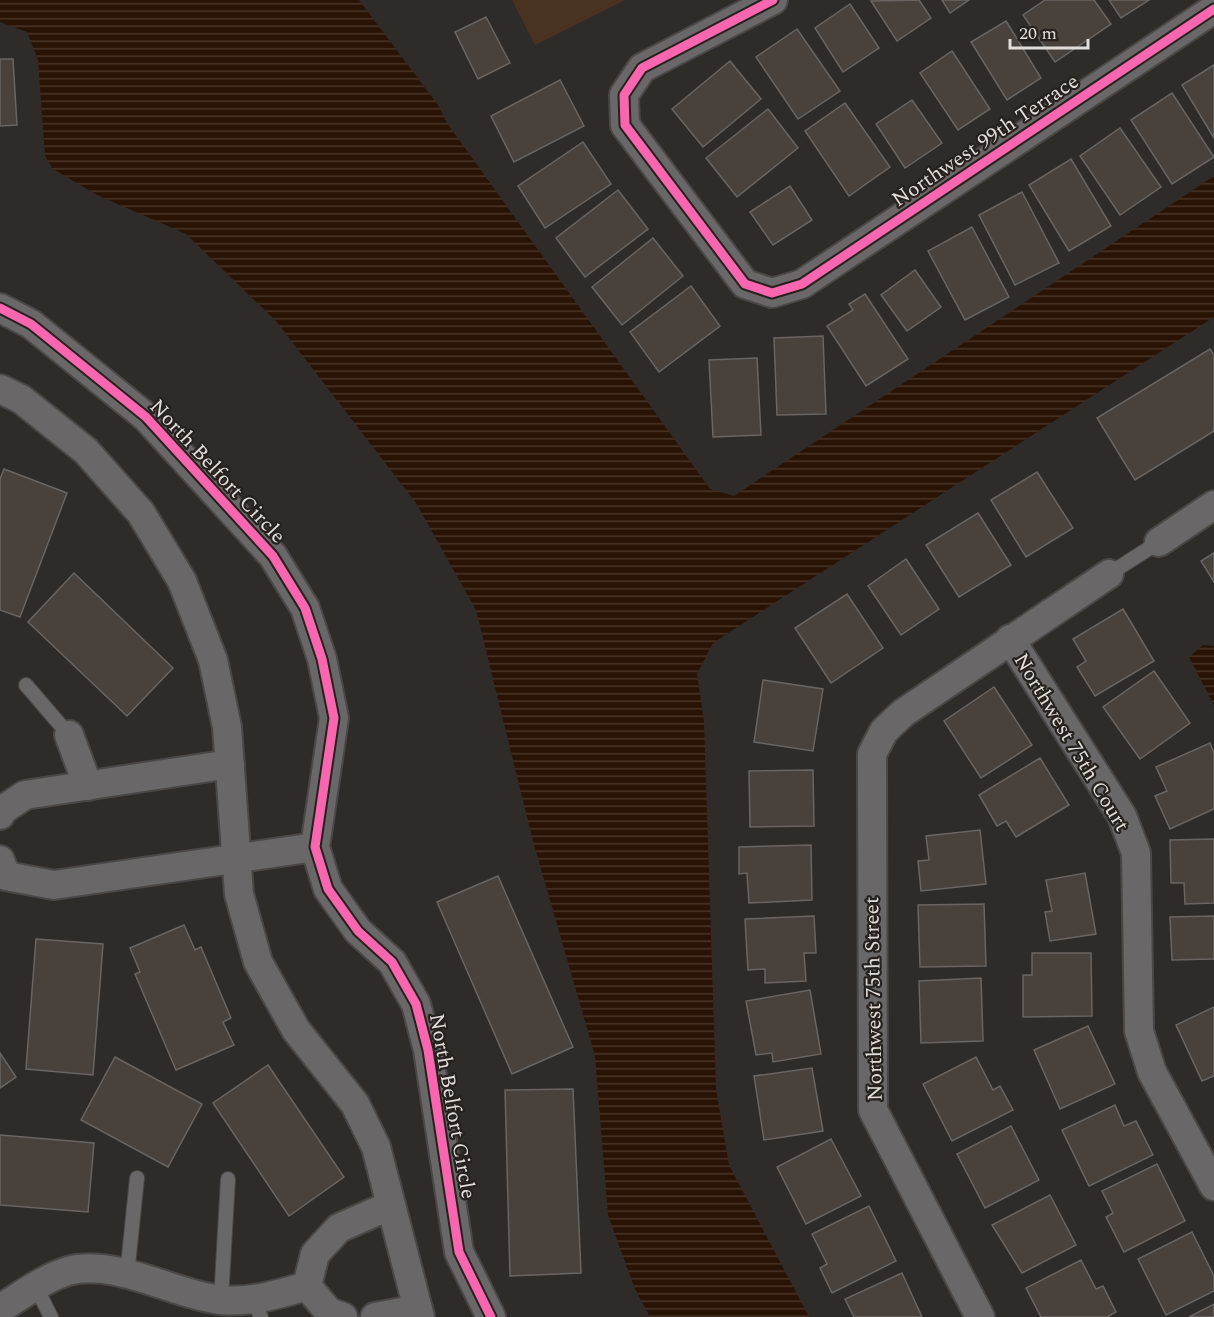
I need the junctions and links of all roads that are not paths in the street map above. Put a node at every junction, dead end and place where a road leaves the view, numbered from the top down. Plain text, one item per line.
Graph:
1 (772, 0) edge
2 (1214, 9) edge
3 (0, 308) edge
4 (0, 389) edge
5 (1214, 505) edge
6 (1159, 542) joint
7 (1109, 574) joint
8 (1010, 639) junction
9 (26, 685) dead end
10 (69, 735) joint
11 (230, 764) junction
12 (88, 786) junction
13 (0, 815) edge
14 (315, 847) junction
15 (237, 858) junction
16 (2, 875) edge
17 (137, 1178) dead end
18 (228, 1179) dead end
19 (1214, 1186) edge
20 (391, 1205) junction
21 (128, 1275) junction
22 (35, 1285) junction
23 (307, 1286) junction
24 (221, 1300) junction
25 (256, 1307) edge
26 (0, 1309) edge
27 (419, 1313) edge
28 (51, 1317) edge
29 (343, 1317) edge
30 (375, 1317) edge
31 (491, 1317) edge
32 (980, 1317) edge

1 - 2 street, Northwest 99th Terrace
3 - 14 street, North Belfort Circle
4 - 11 street
5 - 6 street
6 - 7 lane
7 - 8 street
8 - 19 street, Northwest 75th Court
8 - 32 street, Northwest 75th Street
9 - 10 lane
10 - 12 street
11 - 12 street
11 - 15 street
12 - 13 street
14 - 15 street
14 - 31 street, North Belfort Circle
15 - 16 street
15 - 20 street
17 - 21 lane
18 - 24 lane
20 - 23 street
20 - 27 street
21 - 22 street
21 - 24 street
22 - 26 street
22 - 28 lane
23 - 25 street
23 - 29 street
24 - 25 street
27 - 30 street

